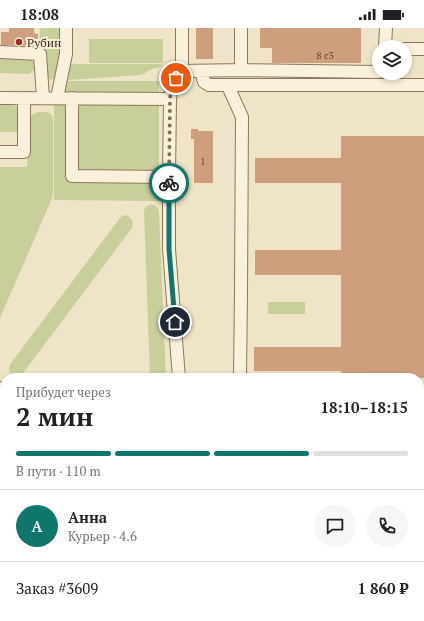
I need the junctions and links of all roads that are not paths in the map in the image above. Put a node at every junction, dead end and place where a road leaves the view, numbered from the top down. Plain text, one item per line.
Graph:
1 (66, 28) edge
2 (182, 28) edge
3 (241, 28) edge
4 (386, 28) edge
5 (385, 40) edge
6 (412, 49) edge
7 (424, 49) edge
8 (0, 52) edge
9 (241, 70) junction
10 (182, 71) junction
11 (201, 71) junction
12 (372, 72) edge
13 (424, 85) edge
14 (228, 86) junction
15 (0, 98) edge
16 (24, 98) junction
17 (43, 98) junction
18 (57, 98) junction
19 (72, 98) junction
20 (170, 99) junction
21 (0, 152) edge
22 (168, 177) junction
23 (179, 373) edge
24 (240, 373) edge

1 - 18 street
2 - 10 street
3 - 9 street
4 - 5 street
6 - 7 street
8 - 17 street
9 - 11 street
9 - 12 street
10 - 11 street
10 - 20 street
11 - 14 street
13 - 14 street
14 - 24 street
15 - 16 street
16 - 17 street
16 - 21 street
17 - 18 street
18 - 19 street
19 - 20 street
19 - 22 street
20 - 22 street
22 - 23 street

